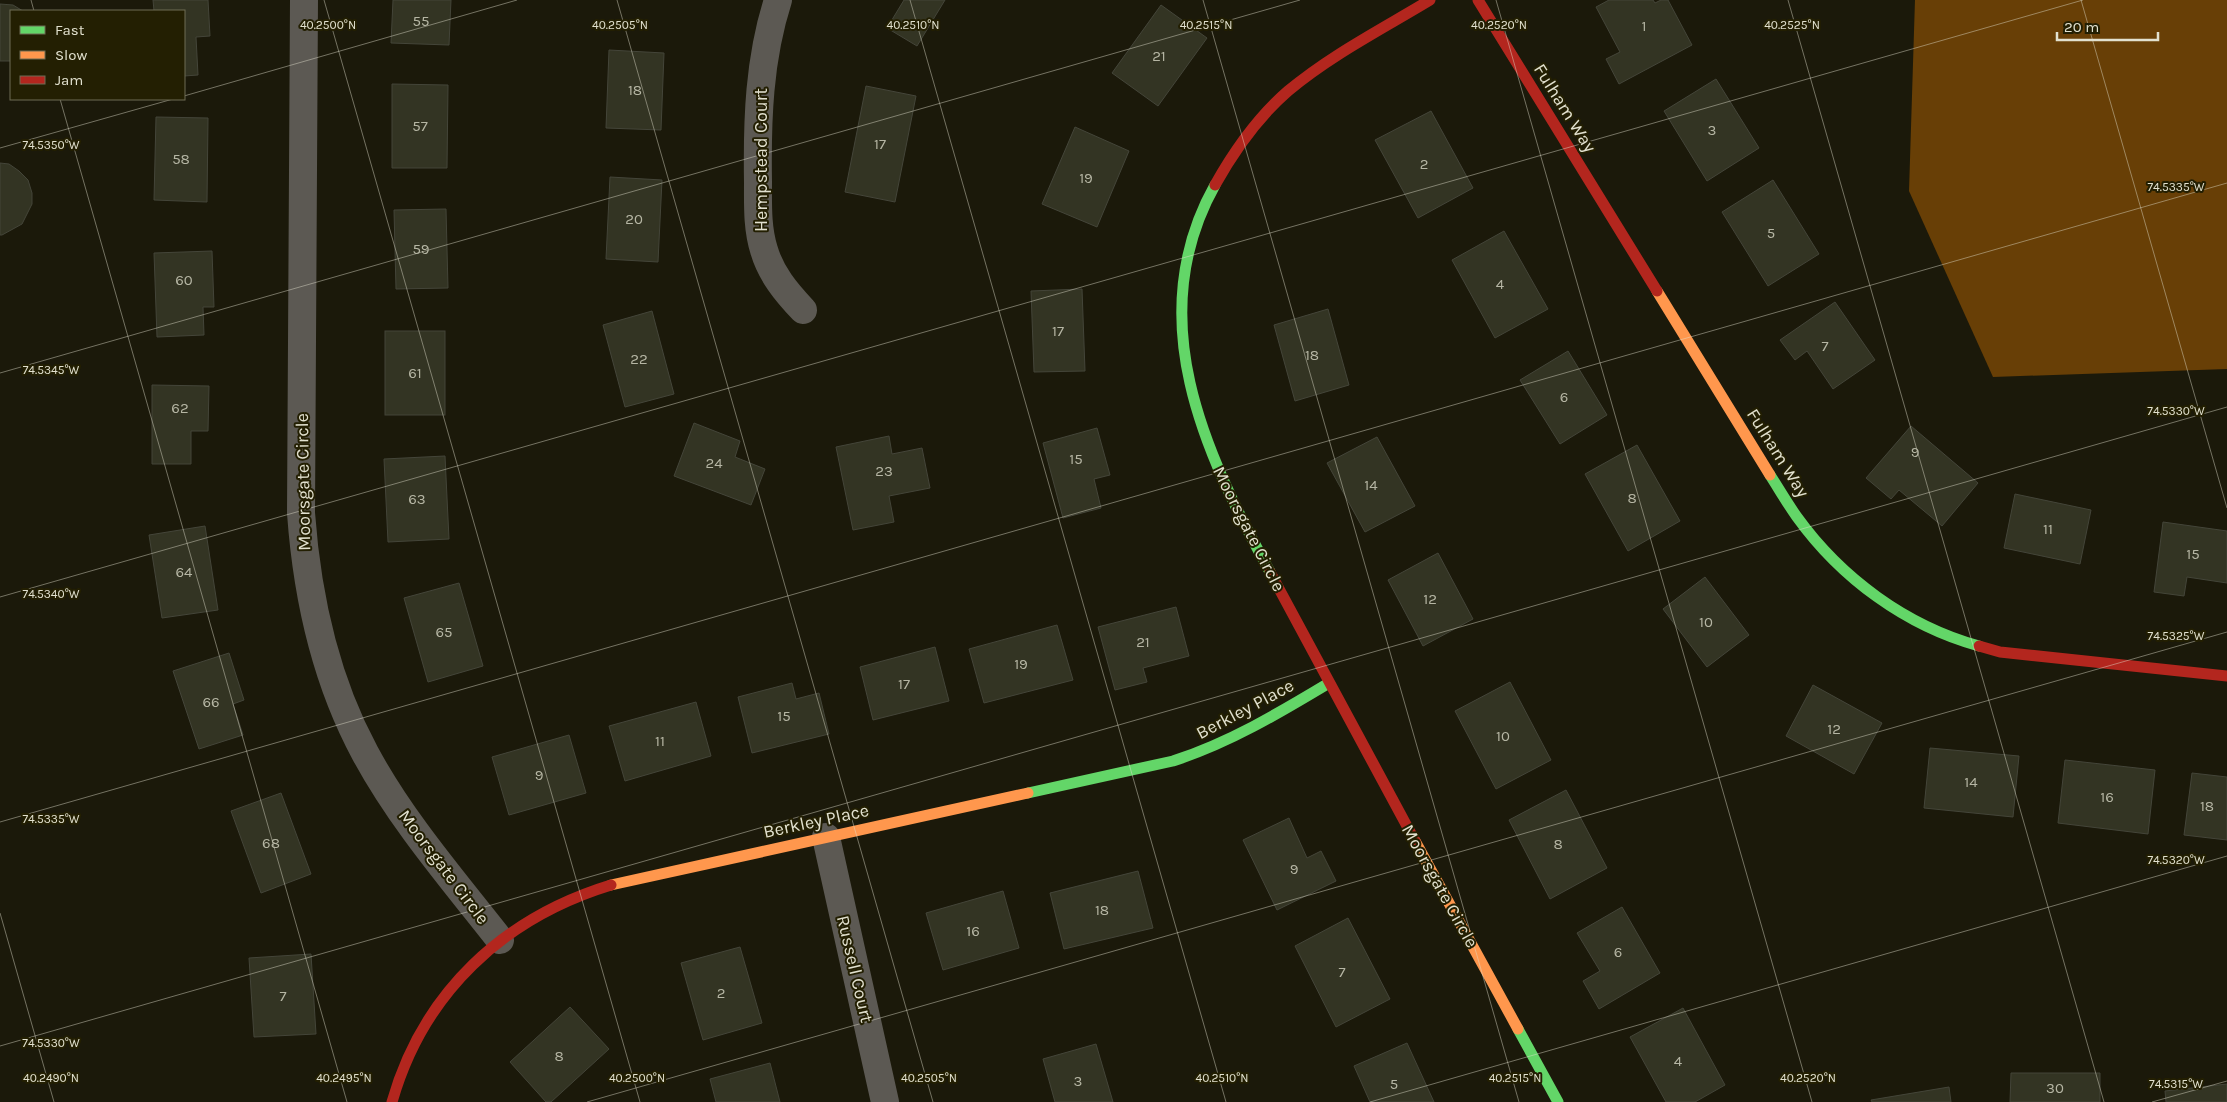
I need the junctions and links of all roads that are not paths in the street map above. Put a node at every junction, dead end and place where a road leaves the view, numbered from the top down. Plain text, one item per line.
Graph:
1 (304, 0) edge
2 (778, 0) edge
3 (1430, 0) edge
4 (1478, 0) edge
5 (803, 310) dead end
6 (2227, 676) edge
7 (1329, 683) junction
8 (826, 837) junction
9 (500, 940) junction
10 (392, 1102) edge
11 (885, 1102) edge
12 (1558, 1102) edge

1 - 9 street, Moorsgate Circle
2 - 5 street, Hempstead Court
3 - 7 street, Moorsgate Circle
4 - 6 street, Fulham Way
7 - 8 street, Berkley Place
7 - 12 street, Moorsgate Circle
8 - 9 street, Berkley Place
8 - 11 street, Russell Court
9 - 10 street, Berkley Place

